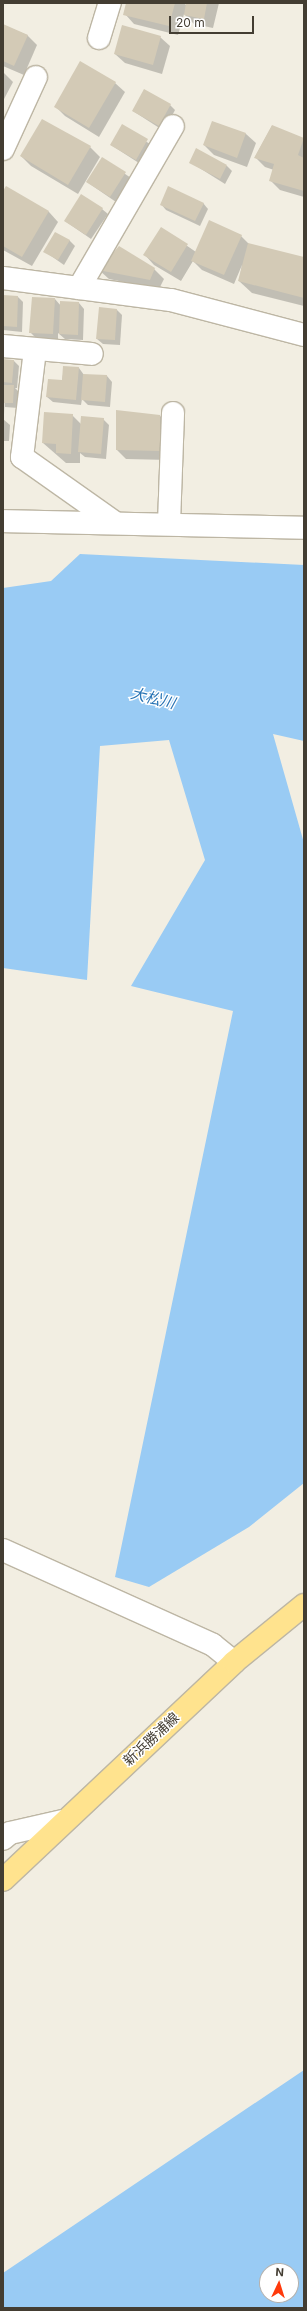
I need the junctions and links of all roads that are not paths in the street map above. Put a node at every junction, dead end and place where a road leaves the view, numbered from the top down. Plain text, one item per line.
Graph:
1 (110, 3) edge
2 (99, 38) dead end
3 (36, 77) dead end
4 (173, 126) dead end
5 (3, 149) edge
6 (3, 278) edge
7 (79, 288) junction
8 (304, 335) edge
9 (3, 346) edge
10 (35, 350) junction
11 (92, 354) dead end
12 (173, 413) dead end
13 (3, 521) edge
14 (114, 522) junction
15 (169, 524) junction
16 (304, 528) edge
17 (3, 1550) edge
18 (304, 1605) edge
19 (234, 1662) junction
20 (63, 1821) junction
21 (3, 1839) edge
22 (3, 1880) edge

1 - 2 street
3 - 5 street
4 - 7 street
6 - 7 street
7 - 8 street
9 - 10 street
10 - 11 street
10 - 14 street
12 - 15 street
13 - 14 street
14 - 15 street
15 - 16 street
17 - 19 street
18 - 19 main road, 新浜勝浦線
19 - 20 main road, 新浜勝浦線
20 - 21 street
20 - 22 main road, 新浜勝浦線

